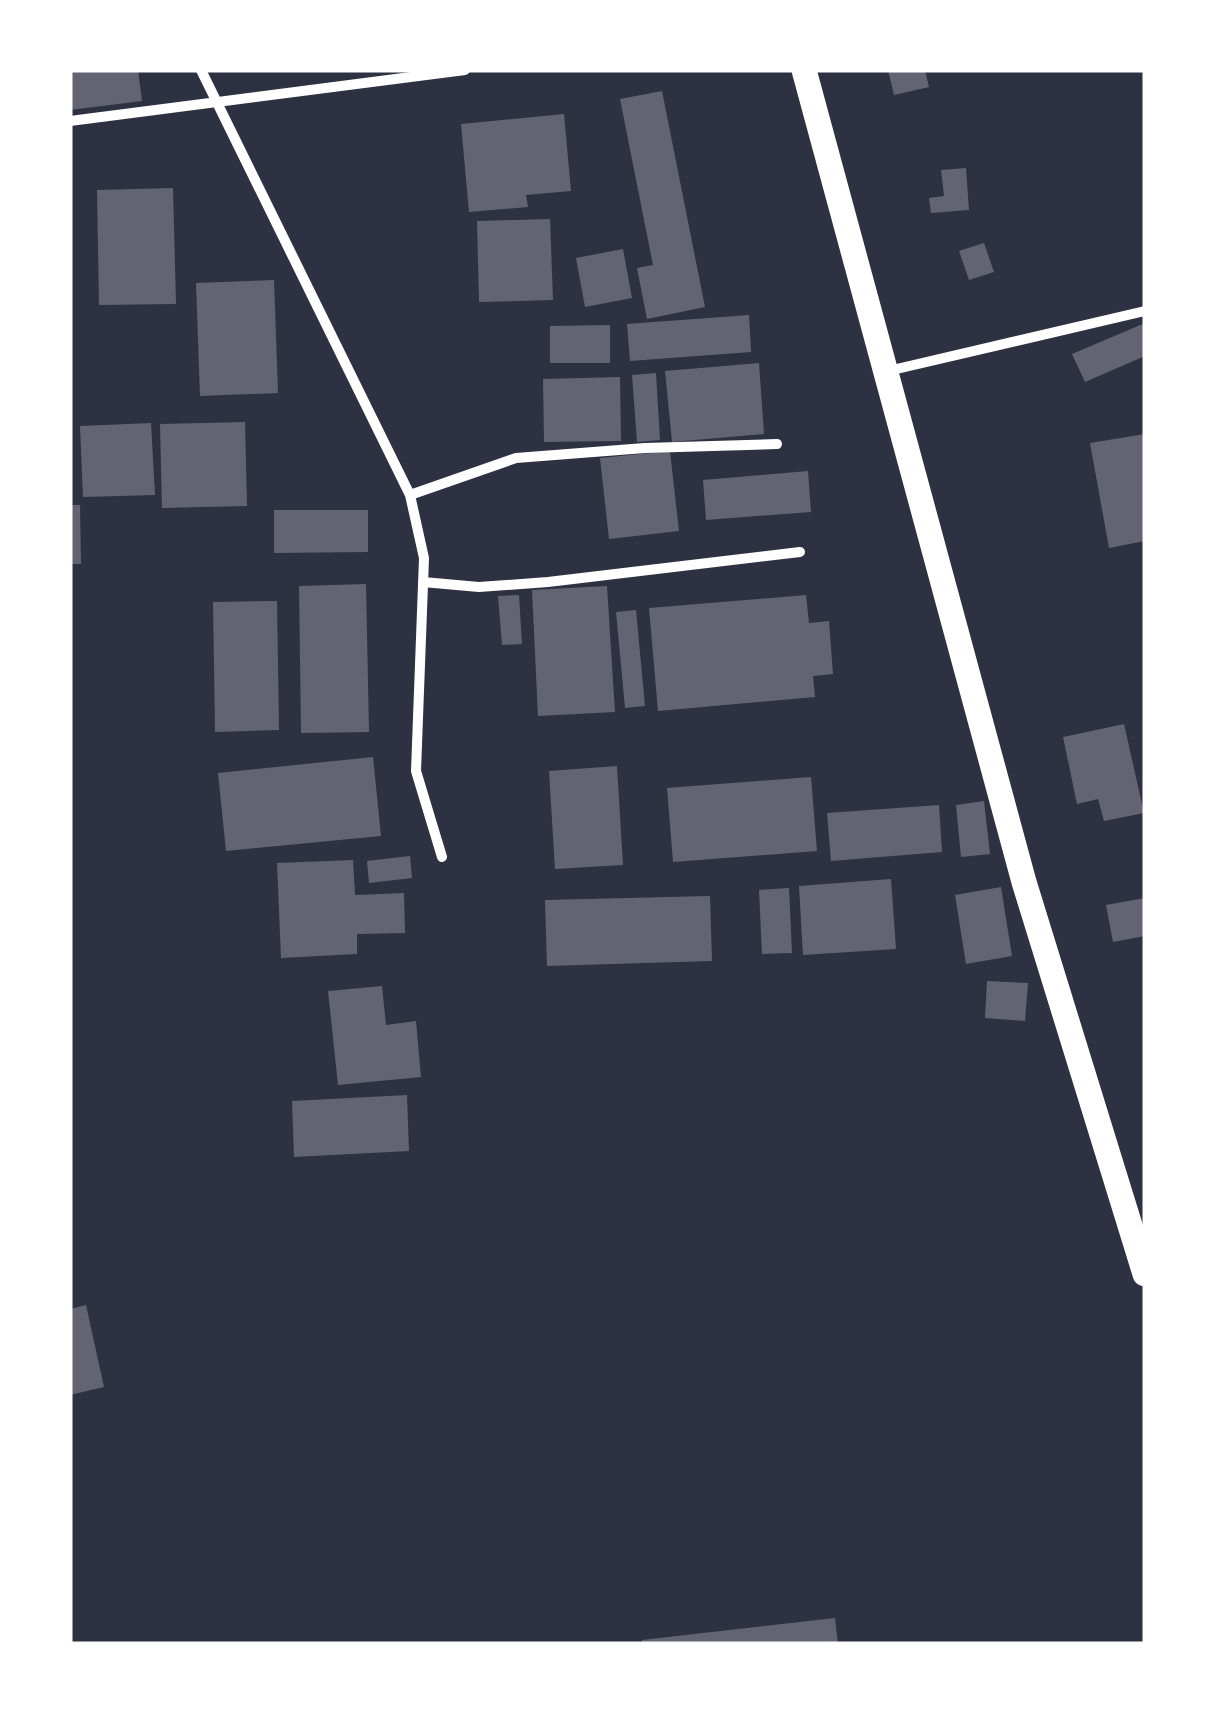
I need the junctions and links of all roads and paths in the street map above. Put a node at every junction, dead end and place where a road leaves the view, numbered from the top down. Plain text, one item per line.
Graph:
1 (201, 70) edge
2 (465, 70) edge
3 (804, 70) edge
4 (215, 103) junction
5 (70, 121) edge
6 (1145, 312) edge
7 (884, 372) junction
8 (777, 444) dead end
9 (410, 495) junction
10 (800, 552) dead end
11 (423, 582) junction
12 (442, 857) dead end
13 (1145, 1274) edge

1 - 4 street
2 - 4 street
3 - 7 main road
4 - 5 street
4 - 9 street
6 - 7 street
7 - 13 main road
8 - 9 street
9 - 11 street
10 - 11 street
11 - 12 street

